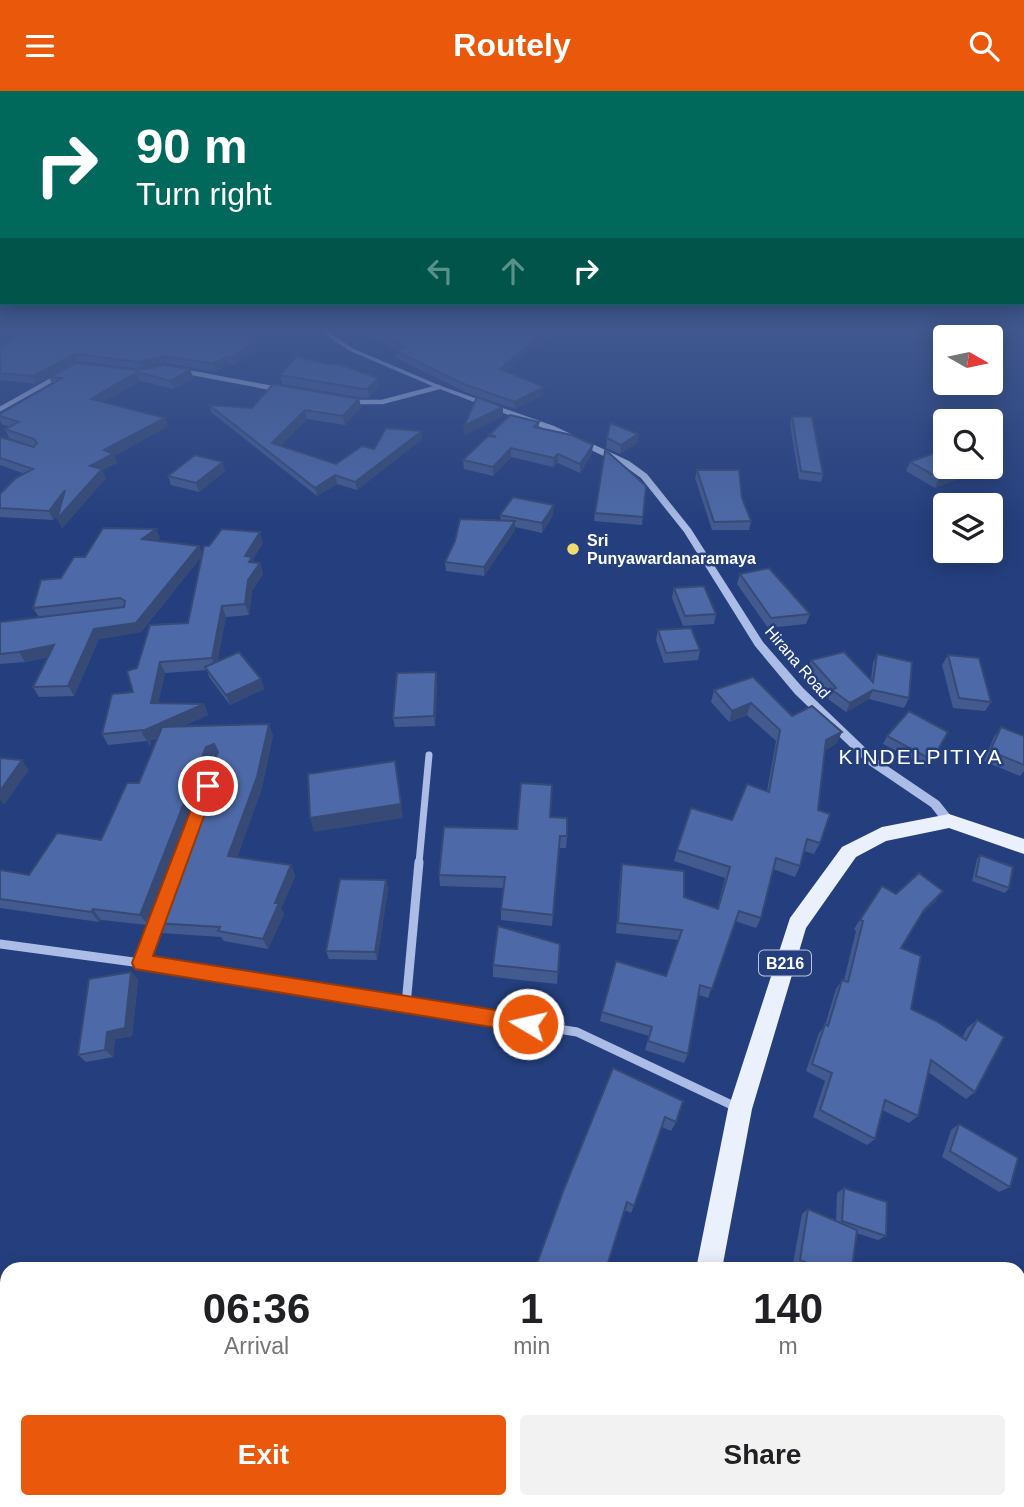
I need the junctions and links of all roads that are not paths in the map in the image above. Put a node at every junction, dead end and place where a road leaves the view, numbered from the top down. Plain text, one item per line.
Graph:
1 (24, 395) edge
2 (408, 395) edge
3 (461, 395) edge
4 (339, 400) edge
5 (0, 409) edge
6 (429, 755) dead end
7 (949, 821) junction
8 (1024, 847) edge
9 (160, 912) edge
10 (0, 944) edge
11 (141, 963) junction
12 (406, 1005) junction
13 (740, 1109) junction
14 (710, 1262) edge

1 - 5 street
2 - 4 street
3 - 7 street, Hirana Road
6 - 12 street
7 - 8 main road
7 - 13 main road, B216
9 - 11 street
10 - 11 street
11 - 12 street
12 - 13 street
13 - 14 main road, B216

